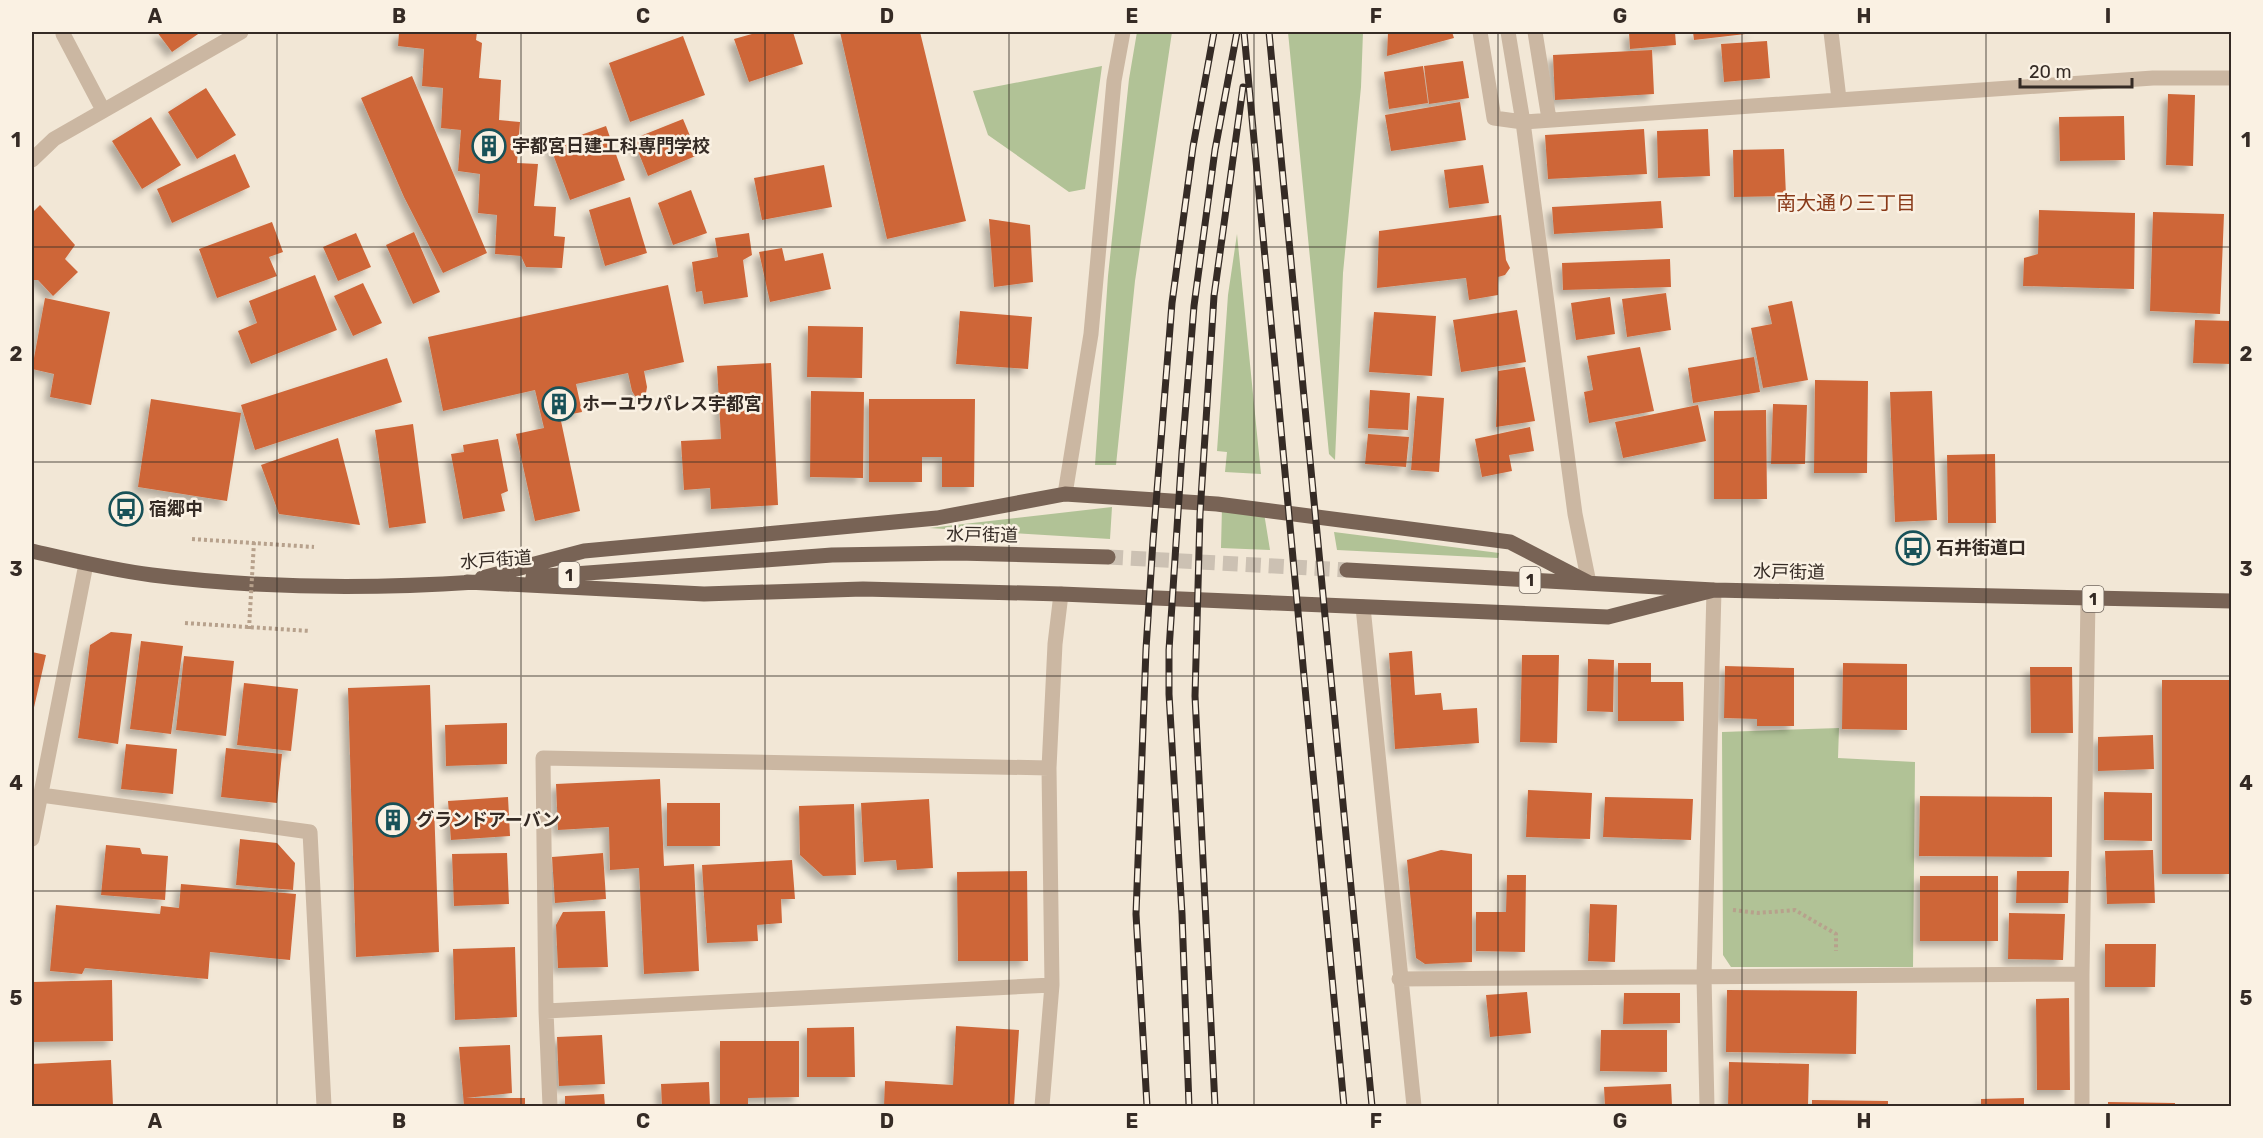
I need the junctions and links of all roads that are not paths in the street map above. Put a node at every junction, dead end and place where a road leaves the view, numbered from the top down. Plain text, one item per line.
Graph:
1 (63, 32) edge
2 (241, 32) edge
3 (1123, 32) edge
4 (1480, 32) edge
5 (1508, 32) edge
6 (1535, 32) edge
7 (1831, 32) edge
8 (2232, 78) edge
9 (1839, 99) junction
10 (103, 110) junction
11 (1549, 119) junction
12 (1523, 122) junction
13 (32, 160) edge
14 (1065, 494) junction
15 (32, 551) edge
16 (1108, 557) tunnel mouth
17 (86, 564) junction
18 (1347, 570) tunnel mouth
19 (467, 582) junction
20 (1589, 583) junction
21 (1714, 590) junction
22 (1062, 594) junction
23 (2088, 599) junction
24 (2232, 601) edge
25 (1362, 607) junction
26 (1049, 768) junction
27 (41, 795) junction
28 (32, 839) edge
29 (2082, 974) junction
30 (1704, 977) junction
31 (1399, 979) junction
32 (1052, 985) junction
33 (546, 1011) junction
34 (324, 1107) edge
35 (550, 1107) edge
36 (1042, 1107) edge
37 (1414, 1107) edge
38 (1707, 1107) edge
39 (2082, 1107) edge

1 - 10 street
2 - 10 street
3 - 14 street
4 - 12 street
5 - 12 street
6 - 11 street
7 - 9 street
8 - 9 street
9 - 11 street
10 - 13 street
11 - 12 street
12 - 20 street
14 - 19 main road
14 - 20 main road
15 - 17 main road, 水戸街道 / 1
16 - 19 main road, 水戸街道 / 1
17 - 19 main road, 水戸街道 / 1
17 - 27 street
18 - 20 main road, 水戸街道 / 1
19 - 22 main road
20 - 21 main road, 水戸街道 / 1
21 - 23 main road, 水戸街道 / 1
21 - 25 main road
21 - 30 street
22 - 25 main road
22 - 26 street
23 - 24 main road, 水戸街道 / 1
23 - 29 street
25 - 31 street
26 - 32 street
26 - 33 street
27 - 28 street
27 - 34 street
29 - 30 street
29 - 39 street
30 - 31 street
30 - 38 street
31 - 37 street
32 - 33 street
32 - 36 street
33 - 35 street

